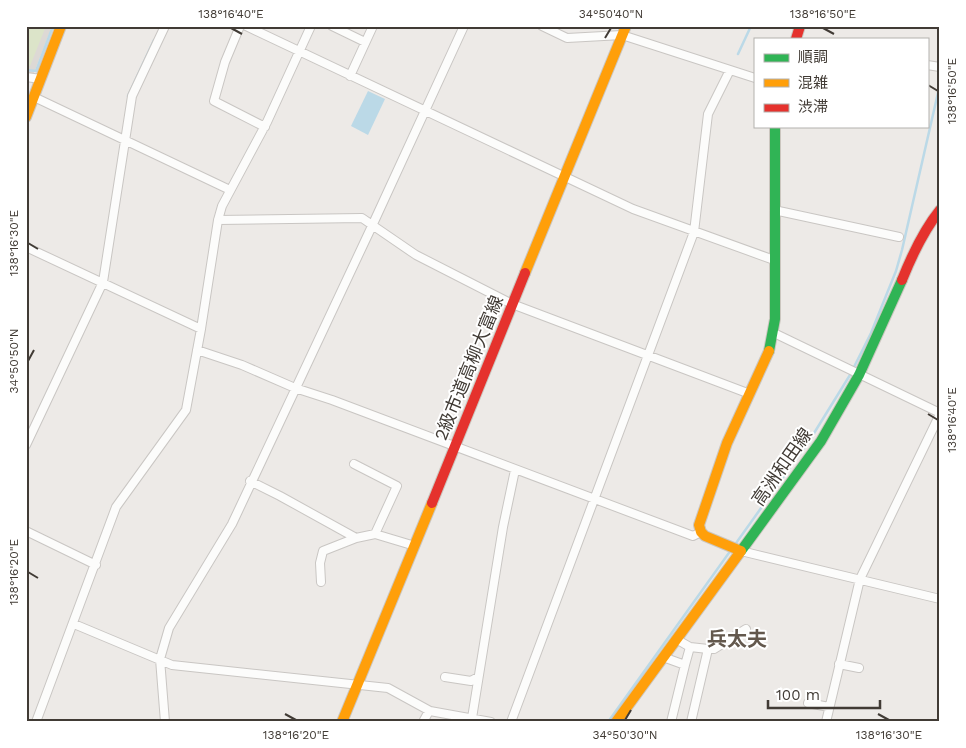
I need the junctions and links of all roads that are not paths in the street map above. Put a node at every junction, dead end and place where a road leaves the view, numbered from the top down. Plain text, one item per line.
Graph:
1 (62, 26) edge
2 (165, 26) edge
3 (240, 26) edge
4 (246, 26) edge
5 (311, 26) edge
6 (332, 26) edge
7 (373, 26) edge
8 (464, 26) edge
9 (542, 26) edge
10 (800, 26) edge
11 (624, 31) edge
12 (796, 38) edge
13 (365, 42) junction
14 (299, 52) junction
15 (730, 70) junction
16 (350, 76) junction
17 (26, 77) edge
18 (754, 78) edge
19 (40, 79) junction
20 (34, 97) junction
21 (425, 112) junction
22 (26, 117) edge
23 (265, 127) junction
24 (775, 128) edge
25 (126, 141) junction
26 (565, 178) junction
27 (230, 190) junction
28 (774, 210) junction
29 (940, 210) edge
30 (218, 220) junction
31 (372, 226) junction
32 (694, 232) junction
33 (899, 237) dead end
34 (26, 247) edge
35 (774, 260) junction
36 (103, 282) junction
37 (512, 304) junction
38 (201, 329) junction
39 (774, 333) junction
40 (197, 350) junction
41 (647, 355) junction
42 (859, 375) junction
43 (295, 388) junction
44 (750, 394) junction
45 (940, 413) edge
46 (26, 445) edge
47 (455, 446) junction
48 (354, 464) dead end
49 (515, 470) junction
50 (250, 481) junction
51 (595, 499) junction
52 (26, 532) edge
53 (701, 532) junction
54 (375, 534) junction
55 (356, 538) junction
56 (415, 546) junction
57 (742, 551) junction
58 (96, 565) junction
59 (860, 579) junction
60 (321, 582) dead end
61 (940, 599) edge
62 (74, 624) junction
63 (746, 629) dead end
64 (676, 639) junction
65 (690, 647) junction
66 (708, 649) junction
67 (663, 657) junction
68 (160, 659) junction
69 (685, 664) junction
70 (839, 664) junction
71 (859, 668) dead end
72 (478, 677) junction
73 (445, 678) dead end
74 (358, 684) junction
75 (808, 703) dead end
76 (829, 707) junction
77 (429, 710) junction
78 (472, 718) junction
79 (36, 722) edge
80 (166, 722) edge
81 (342, 722) edge
82 (422, 722) edge
83 (491, 722) edge
84 (511, 722) edge
85 (616, 722) edge
86 (671, 722) edge
87 (691, 722) edge
88 (826, 722) edge

1 - 19 street
2 - 25 street
3 - 23 street
4 - 14 street
5 - 14 street
6 - 13 street
7 - 13 street
8 - 21 street
9 - 11 street
10 - 12 street
11 - 15 street
11 - 26 street, 2級市道高柳大富線
13 - 16 street
14 - 16 street
14 - 23 street
15 - 18 street
15 - 32 street
16 - 21 street
17 - 19 street
19 - 20 street
20 - 22 street
20 - 25 street
21 - 26 street
21 - 31 street
23 - 27 street
24 - 28 street
25 - 27 street
25 - 36 street
26 - 32 street
26 - 37 street, 2級市道高柳大富線
27 - 30 street
28 - 33 street
28 - 35 street
29 - 42 street, 高洲和田線
30 - 31 street
30 - 38 street
31 - 37 street
31 - 43 street
32 - 35 street
32 - 41 street
34 - 36 street
35 - 39 street
36 - 38 street
36 - 46 street
37 - 41 street
37 - 47 street, 2級市道高柳大富線
38 - 40 street
39 - 42 street
39 - 44 street
40 - 43 street
40 - 58 street
41 - 44 street
41 - 51 street
42 - 45 street
42 - 57 street, 高洲和田線
43 - 47 street
43 - 50 street
44 - 53 street
45 - 59 street
47 - 49 street
47 - 56 street, 2級市道高柳大富線
48 - 54 street
49 - 51 street
49 - 72 street
50 - 55 street
50 - 68 street
51 - 53 street
51 - 84 street
52 - 58 street
53 - 57 street
54 - 55 street
54 - 56 street
55 - 60 street
56 - 74 street, 2級市道高柳大富線
57 - 59 street
57 - 64 street, 高洲和田線
58 - 62 street
59 - 61 street
59 - 70 street
62 - 68 street
62 - 79 street
63 - 66 street
64 - 65 street
64 - 67 street, 高洲和田線
65 - 66 street
65 - 69 street
66 - 87 street
67 - 69 street
67 - 85 street, 高洲和田線
68 - 74 street
68 - 80 street
69 - 86 street
70 - 71 street
70 - 76 street
72 - 73 street
72 - 78 street
74 - 77 street
74 - 81 street, 2級市道高柳大富線
75 - 76 street
76 - 88 street
77 - 78 street
77 - 82 street
78 - 83 street

